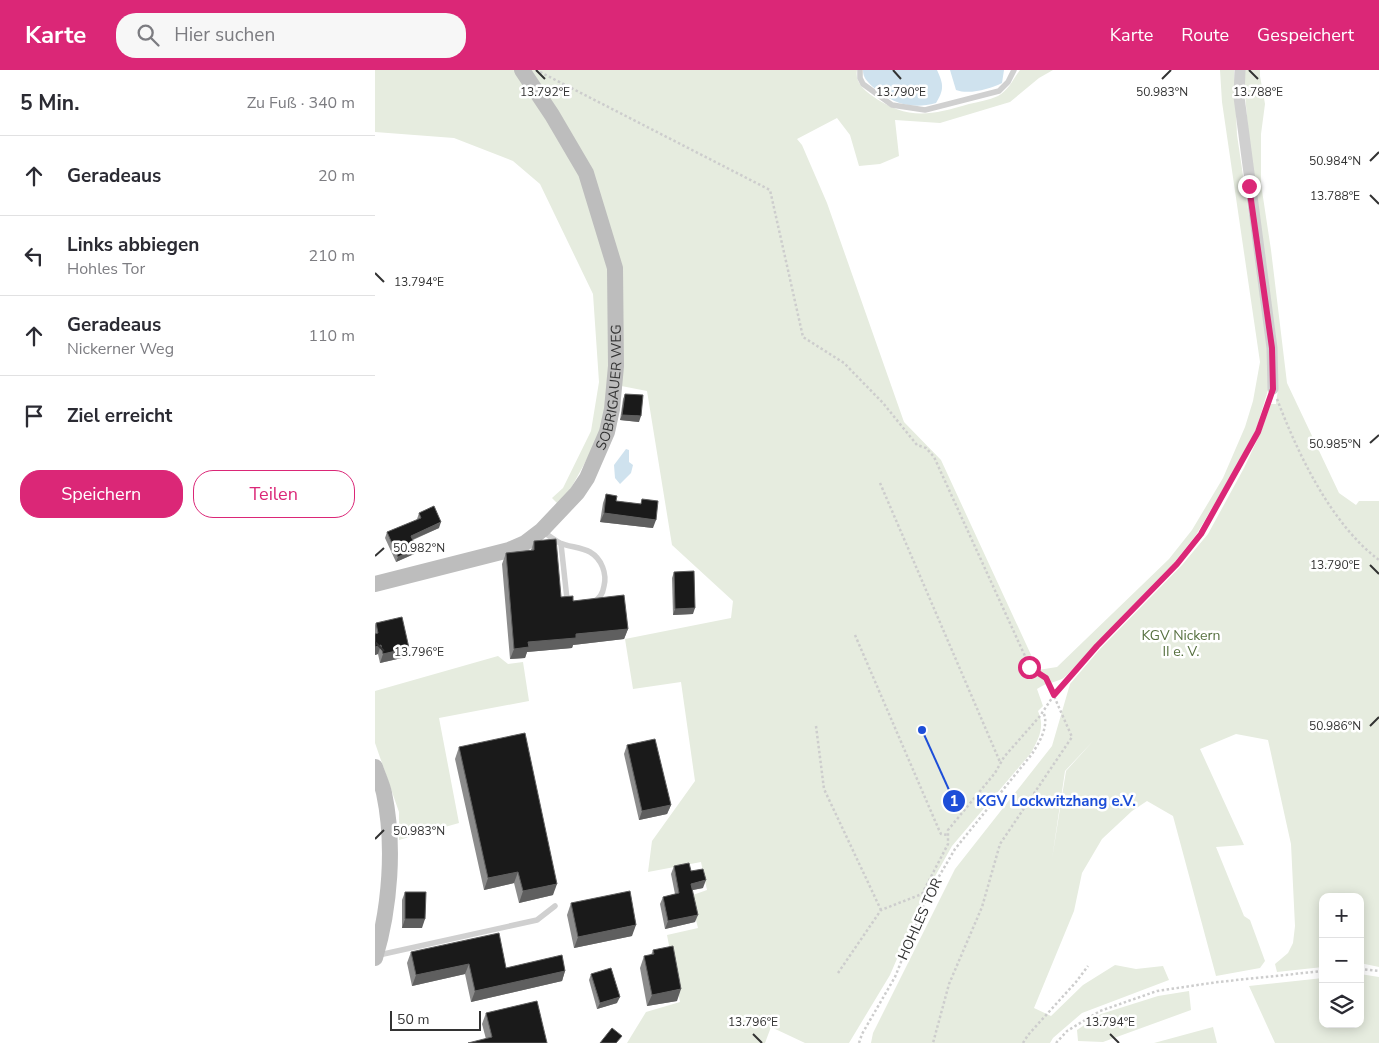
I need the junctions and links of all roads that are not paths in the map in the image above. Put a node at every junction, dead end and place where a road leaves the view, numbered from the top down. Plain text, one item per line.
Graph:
1 (522, 70) edge
2 (860, 70) edge
3 (1013, 70) edge
4 (1241, 70) edge
5 (1273, 389) road end
6 (542, 530) junction
7 (561, 544) junction
8 (375, 584) edge
9 (375, 767) edge
10 (555, 906) dead end
11 (375, 957) edge

1 - 6 street, SOBRIGAUER WEG
2 - 3 lane
4 - 5 street
6 - 7 lane
6 - 8 street, SOBRIGAUER WEG
7 - 7 lane
9 - 11 street
10 - 11 lane

